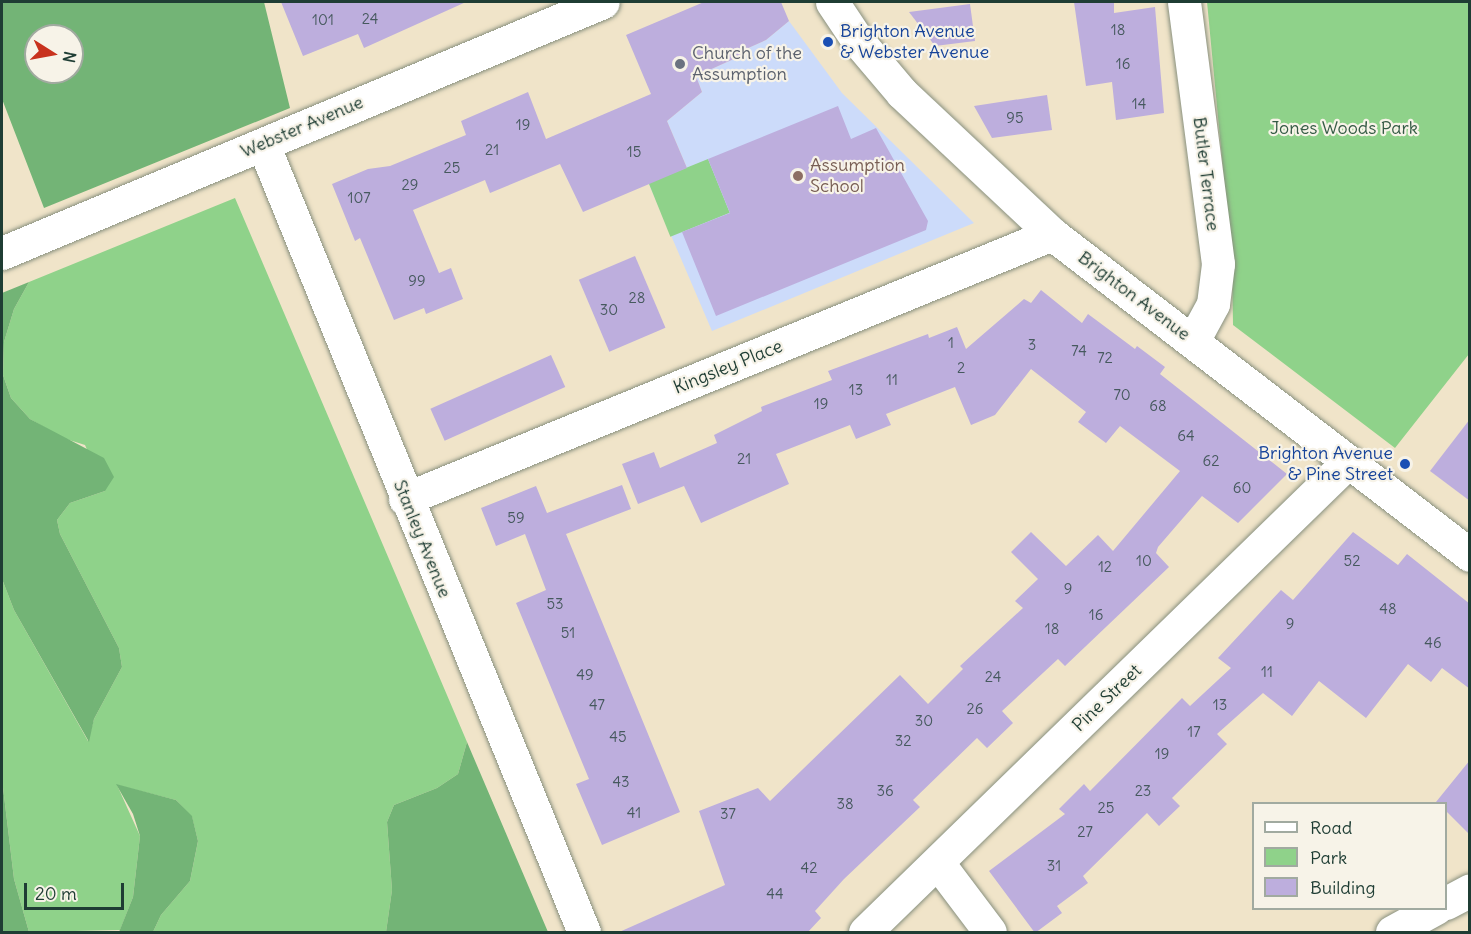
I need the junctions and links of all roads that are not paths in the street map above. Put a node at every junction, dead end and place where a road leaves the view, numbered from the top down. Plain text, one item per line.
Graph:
1 (603, 2) edge
2 (832, 2) edge
3 (1184, 2) edge
4 (263, 144) junction
5 (1052, 234) junction
6 (2, 253) edge
7 (1193, 341) junction
8 (1347, 463) junction
9 (405, 499) junction
10 (1470, 555) edge
11 (938, 864) junction
12 (1470, 890) edge
13 (1447, 902) edge
14 (1434, 910) edge
15 (584, 933) edge
16 (865, 933) edge
17 (990, 933) edge
18 (1392, 933) edge

1 - 4 street, Webster Avenue
2 - 5 street, Brighton Avenue
3 - 7 street, Butler Terrace
4 - 6 street, Webster Avenue
4 - 9 street, Stanley Avenue
5 - 7 street, Brighton Avenue
5 - 9 street, Kingsley Place
7 - 8 street, Brighton Avenue
8 - 10 street, Brighton Avenue
8 - 11 street, Pine Street
9 - 15 street, Stanley Avenue
11 - 16 street, Pine Street
11 - 17 street
12 - 13 street
14 - 18 street

